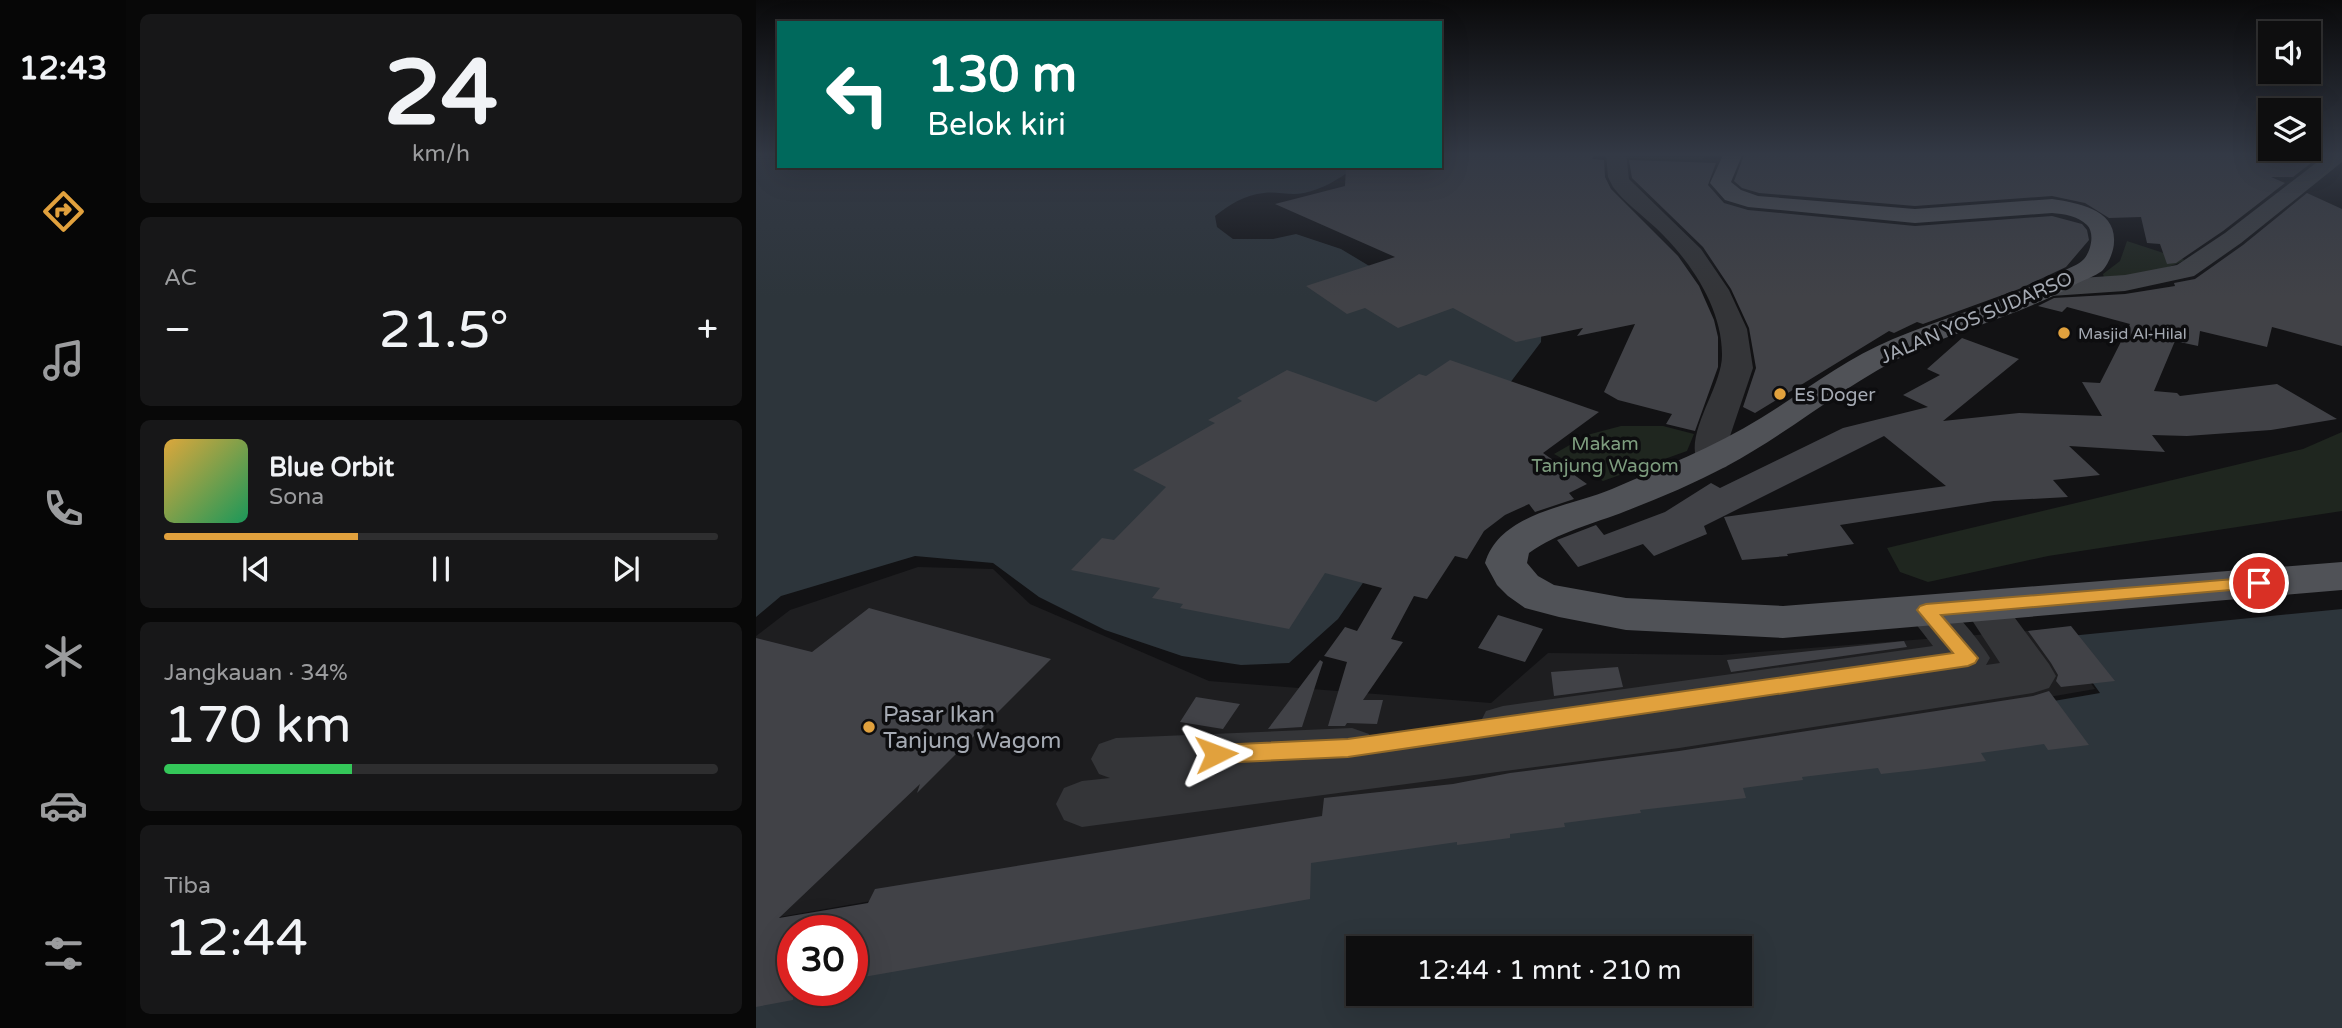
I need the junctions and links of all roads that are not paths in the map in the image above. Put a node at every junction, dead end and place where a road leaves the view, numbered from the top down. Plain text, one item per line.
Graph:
1 (1641, 201) edge
2 (1753, 201) edge
3 (2277, 201) edge
4 (2051, 288) junction
5 (1713, 459) junction
6 (2342, 576) edge
7 (1983, 605) junction
8 (1926, 610) junction
9 (1674, 715) junction
10 (1116, 758) dead end
11 (1341, 760) junction
12 (1082, 804) dead end

1 - 5 street
2 - 4 main road, JALAN YOS SUDARSO
3 - 4 main road
4 - 5 main road, JALAN YOS SUDARSO
5 - 8 main road, JALAN YOS SUDARSO
6 - 7 main road, JALAN YOS SUDARSO
7 - 8 main road, JALAN YOS SUDARSO
7 - 9 street
8 - 9 street
9 - 11 street
10 - 11 street
11 - 12 street

